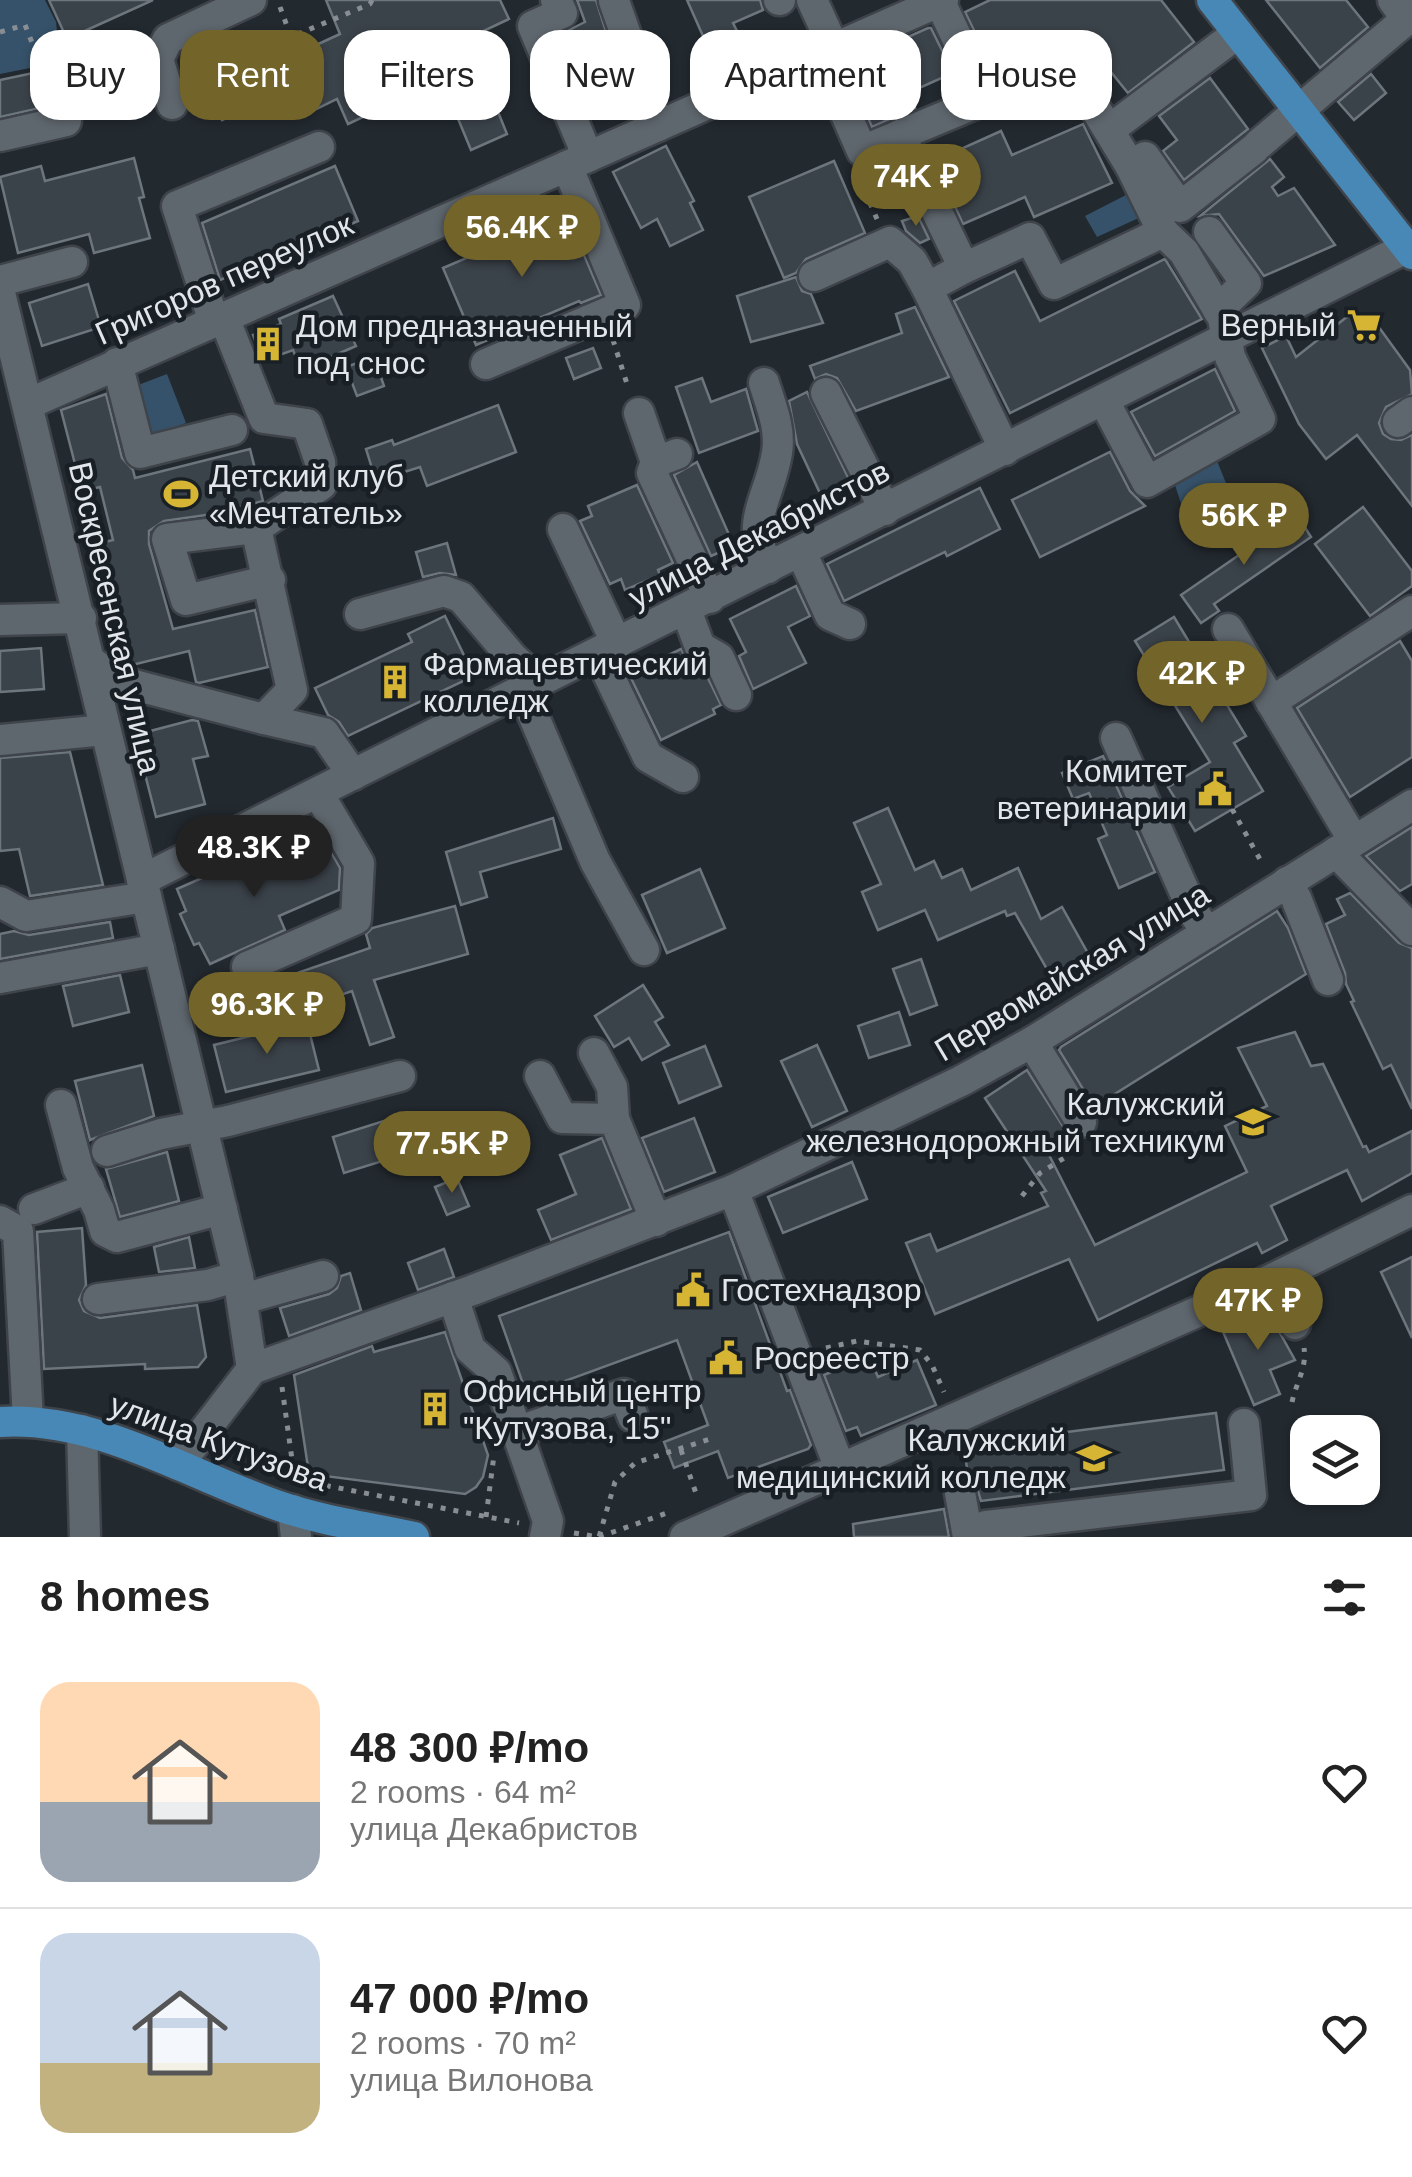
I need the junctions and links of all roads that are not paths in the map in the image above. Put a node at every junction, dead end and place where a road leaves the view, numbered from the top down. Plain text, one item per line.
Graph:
1 (251, 0) edge
2 (556, 0) edge
3 (812, 0) edge
4 (1212, 0) edge
5 (1393, 0) edge
6 (614, 1) edge
7 (941, 1) edge
8 (821, 30) edge
9 (875, 30) edge
10 (954, 30) edge
11 (1238, 33) junction
12 (172, 104) dead end
13 (690, 112) edge
14 (1299, 112) junction
15 (941, 119) edge
16 (851, 120) edge
17 (1103, 120) edge
18 (66, 121) dead end
19 (658, 126) junction
20 (1110, 130) junction
21 (0, 136) edge
22 (900, 136) junction
23 (319, 147) dead end
24 (578, 161) junction
25 (1131, 166) junction
26 (1163, 232) junction
27 (1209, 232) dead end
28 (1410, 249) edge
29 (72, 262) dead end
30 (964, 268) junction
31 (814, 276) dead end
32 (0, 281) edge
33 (927, 288) junction
34 (0, 293) edge
35 (1218, 310) junction
36 (219, 320) junction
37 (1226, 340) junction
38 (117, 364) junction
39 (486, 364) dead end
40 (764, 383) dead end
41 (826, 393) dead end
42 (17, 394) edge
43 (1104, 401) junction
44 (639, 412) road end
45 (232, 430) dead end
46 (1005, 450) junction
47 (885, 510) junction
48 (256, 528) junction
49 (563, 529) dead end
50 (801, 552) junction
51 (768, 568) junction
52 (270, 580) junction
53 (698, 604) junction
54 (1412, 611) edge
55 (360, 614) dead end
56 (81, 618) junction
57 (0, 620) edge
58 (850, 624) dead end
59 (1228, 629) dead end
60 (608, 648) junction
61 (89, 660) junction
62 (531, 687) junction
63 (292, 690) junction
64 (736, 696) dead end
65 (1270, 702) junction
66 (264, 719) junction
67 (106, 730) junction
68 (324, 733) junction
69 (1116, 738) dead end
70 (0, 740) edge
71 (353, 775) junction
72 (683, 777) dead end
73 (318, 793) junction
74 (1412, 805) edge
75 (1345, 846) junction
76 (1276, 876) junction
77 (144, 888) junction
78 (0, 902) edge
79 (1412, 930) edge
80 (1207, 932) junction
81 (159, 949) junction
82 (644, 950) dead end
83 (248, 967) dead end
84 (0, 978) edge
85 (1328, 980) dead end
86 (1032, 1042) junction
87 (594, 1052) dead end
88 (400, 1076) dead end
89 (540, 1076) dead end
90 (61, 1106) dead end
91 (614, 1119) junction
92 (1082, 1122) road end
93 (202, 1127) junction
94 (107, 1151) dead end
95 (89, 1188) junction
96 (733, 1190) junction
97 (34, 1209) dead end
98 (222, 1209) junction
99 (1412, 1210) edge
100 (0, 1220) edge
101 (656, 1221) junction
102 (323, 1276) dead end
103 (1272, 1279) junction
104 (240, 1288) junction
105 (453, 1297) junction
106 (98, 1299) dead end
107 (1295, 1324) road end
108 (266, 1365) junction
109 (632, 1417) dead end
110 (14, 1421) edge
111 (1244, 1424) dead end
112 (82, 1430) junction
113 (517, 1432) junction
114 (178, 1464) junction
115 (841, 1471) junction
116 (960, 1493) dead end
117 (1131, 1523) edge
118 (294, 1524) edge
119 (546, 1533) edge
120 (968, 1536) edge
121 (84, 1537) edge
122 (414, 1537) edge
123 (685, 1537) edge

1 - 12 street
2 - 24 street
3 - 8 street
4 - 11 main road
5 - 14 street
6 - 19 street
7 - 9 street, Григоров переулок
7 - 10 street
11 - 14 main road
11 - 20 street
13 - 19 street, Григоров переулок
14 - 25 street
14 - 28 main road
15 - 22 street
16 - 22 street
17 - 20 street
18 - 21 street
19 - 24 street, Григоров переулок
20 - 25 street
22 - 30 street
23 - 36 street
24 - 36 street, Григоров переулок
24 - 39 street
25 - 26 street
26 - 30 street
26 - 35 street
27 - 35 street
28 - 37 street, улица Декабристов
29 - 32 street
30 - 33 street
31 - 33 street
33 - 46 street
34 - 42 street, Воскресенская улица
35 - 37 street
36 - 38 street, Григоров переулок
36 - 48 street
37 - 43 street, улица Декабристов
37 - 43 street
38 - 42 street, Григоров переулок
38 - 45 street
40 - 51 street
41 - 47 street
42 - 56 street, Воскресенская улица
43 - 46 street, улица Декабристов
44 - 53 street
46 - 47 street, улица Декабристов
47 - 50 street, улица Декабристов
48 - 52 street
48 - 52 street
49 - 60 street
50 - 51 street, улица Декабристов
50 - 58 street
51 - 53 street, улица Декабристов
52 - 63 street
53 - 60 street, улица Декабристов
53 - 64 street
54 - 65 street
55 - 62 street
56 - 57 street
56 - 61 street, Воскресенская улица
59 - 65 street
60 - 62 street, улица Декабристов
60 - 72 street
61 - 66 street
61 - 67 street, Воскресенская улица
62 - 71 street, улица Декабристов
62 - 82 street
63 - 66 street
63 - 68 street
65 - 75 street
66 - 68 street
67 - 70 street
67 - 77 street, Воскресенская улица
68 - 71 street
69 - 80 street
71 - 73 street, улица Декабристов
73 - 77 street, улица Декабристов
73 - 83 street
74 - 75 street, Первомайская улица
75 - 76 street, Первомайская улица
75 - 79 street
76 - 80 street, Первомайская улица
76 - 85 street
77 - 78 street, улица Декабристов
77 - 81 street, Воскресенская улица
80 - 86 street, Первомайская улица
81 - 84 street
81 - 93 street, Воскресенская улица
86 - 92 street
86 - 96 street, Первомайская улица
87 - 91 street
88 - 93 street
89 - 91 street
90 - 95 street
91 - 101 street
93 - 94 street
93 - 98 street, Воскресенская улица
95 - 97 street
95 - 98 street
96 - 101 street, Первомайская улица
96 - 115 street
98 - 104 street, Воскресенская улица
99 - 103 street
100 - 110 street
101 - 105 street, Первомайская улица
102 - 104 street
103 - 107 street
103 - 115 street
104 - 106 street
104 - 108 street, Воскресенская улица
105 - 108 street, Первомайская улица
105 - 113 street
108 - 114 street
109 - 113 street
110 - 112 main road, улица Кутузова
111 - 117 street
112 - 114 main road, улица Кутузова
112 - 121 street
113 - 119 street
114 - 118 main road, улица Кутузова
115 - 123 street
116 - 120 street
117 - 120 street
118 - 122 main road, улица Кутузова

